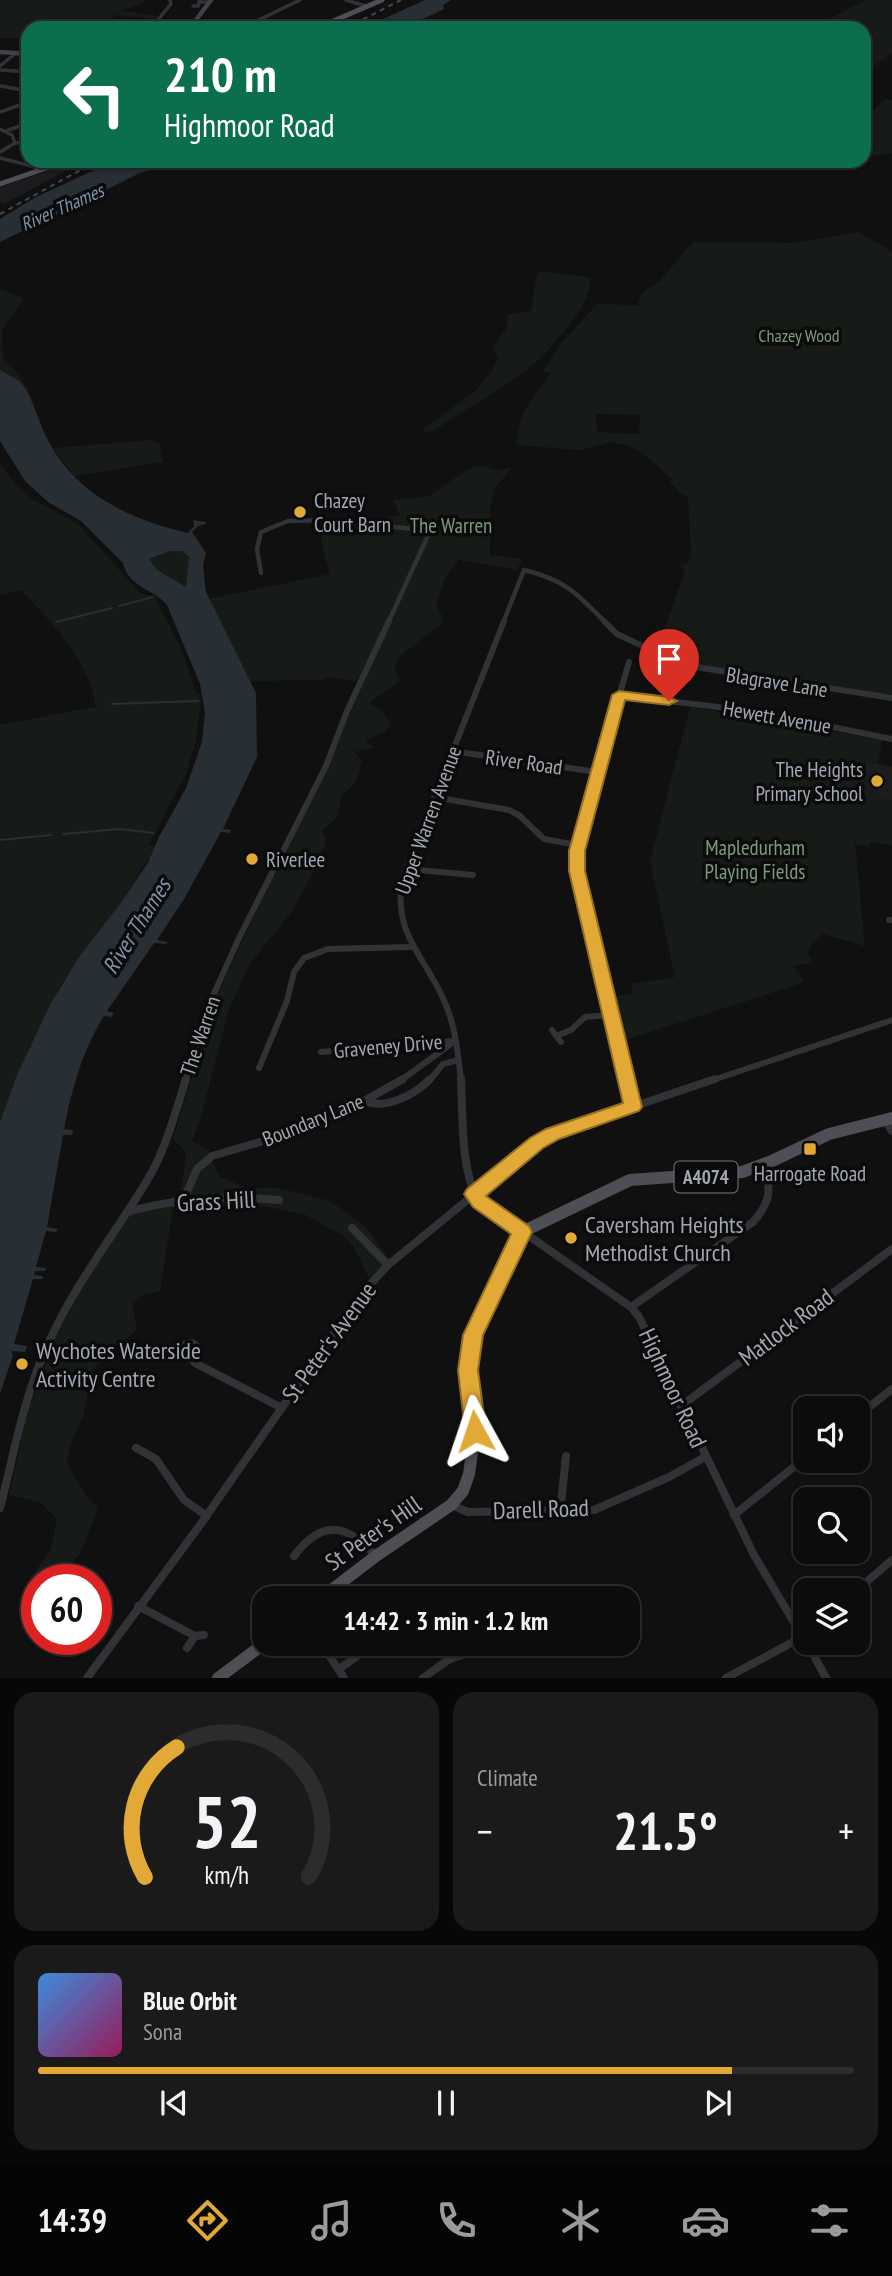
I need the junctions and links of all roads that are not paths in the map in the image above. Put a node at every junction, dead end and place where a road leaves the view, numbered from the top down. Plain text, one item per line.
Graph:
1 (170, 0) edge
2 (300, 0) edge
3 (346, 0) edge
4 (382, 0) edge
5 (200, 1) edge
6 (211, 1) edge
7 (193, 6) dead end
8 (366, 6) junction
9 (157, 21) edge
10 (195, 21) edge
11 (256, 21) edge
12 (333, 21) edge
13 (0, 52) edge
14 (16, 53) junction
15 (21, 53) edge
16 (0, 68) edge
17 (21, 71) edge
18 (1, 86) edge
19 (21, 90) edge
20 (21, 105) edge
21 (0, 113) edge
22 (21, 126) edge
23 (0, 129) edge
24 (6, 131) junction
25 (15, 143) junction
26 (21, 143) edge
27 (0, 152) edge
28 (0, 158) edge
29 (21, 163) edge
30 (39, 168) edge
31 (46, 168) edge
32 (43, 169) junction
33 (0, 184) edge
34 (524, 570) joint
35 (261, 573) dead end
36 (629, 663) dead end
37 (619, 695) junction
38 (892, 698) edge
39 (892, 739) edge
40 (452, 751) junction
41 (597, 772) junction
42 (434, 797) junction
43 (577, 845) junction
44 (407, 869) junction
45 (473, 875) dead end
46 (412, 947) junction
47 (610, 1015) junction
48 (892, 1020) edge
49 (556, 1036) dead end
50 (455, 1041) junction
51 (321, 1052) dead end
52 (458, 1060) junction
53 (259, 1065) dead end
54 (364, 1101) junction
55 (633, 1107) junction
56 (888, 1119) edge
57 (892, 1131) edge
58 (764, 1166) junction
59 (138, 1194) junction
60 (474, 1194) junction
61 (279, 1200) dead end
62 (183, 1201) junction
63 (152, 1204) junction
64 (127, 1212) junction
65 (352, 1228) dead end
66 (522, 1232) junction
67 (892, 1249) edge
68 (388, 1265) junction
69 (631, 1307) junction
70 (192, 1358) dead end
71 (892, 1389) edge
72 (681, 1406) junction
73 (870, 1406) edge
74 (282, 1408) junction
75 (136, 1448) dead end
76 (566, 1456) dead end
77 (705, 1457) junction
78 (793, 1468) edge
79 (451, 1505) junction
80 (0, 1508) edge
81 (560, 1512) junction
82 (734, 1515) junction
83 (207, 1516) junction
84 (295, 1556) dead end
85 (376, 1556) junction
86 (892, 1560) edge
87 (870, 1579) edge
88 (337, 1586) edge
89 (138, 1606) junction
90 (793, 1618) edge
91 (793, 1645) edge
92 (187, 1648) dead end
93 (252, 1652) edge
94 (814, 1655) edge
95 (330, 1656) edge
96 (453, 1656) edge
97 (356, 1657) dead end
98 (342, 1673) edge
99 (87, 1678) edge
100 (218, 1678) edge
101 (423, 1678) edge
102 (726, 1678) edge
103 (826, 1678) edge

1 - 9 street
2 - 11 street
3 - 8 street
4 - 8 main road
5 - 6 street
5 - 7 street
6 - 10 street
8 - 12 main road
13 - 14 street
14 - 15 street
14 - 16 street
16 - 17 street
18 - 19 street
20 - 21 street
22 - 24 street
23 - 24 street
24 - 25 street
25 - 26 street
25 - 27 street
28 - 29 street
30 - 32 street
31 - 32 main road
32 - 33 main road
34 - 38 street, Blagrave Lane
34 - 40 street, Upper Warren Avenue
35 - 59 street, The Warren
36 - 37 street
37 - 39 street, Hewett Avenue
37 - 41 street
40 - 41 street, River Road
40 - 42 street, Upper Warren Avenue
41 - 43 street
42 - 43 street
42 - 44 street, Upper Warren Avenue
43 - 47 street
44 - 45 street
44 - 46 street, Upper Warren Avenue
46 - 50 street, Upper Warren Avenue
46 - 53 street
47 - 49 street
47 - 55 street
48 - 55 street, St Peter's Avenue
50 - 51 street, Graveney Drive
50 - 52 street, Upper Warren Avenue
50 - 54 street, Boundary Lane
52 - 54 street
52 - 60 street, Upper Warren Avenue
54 - 62 street, Boundary Lane
55 - 60 street, St Peter's Avenue
56 - 57 street
56 - 58 main road, A4074
58 - 66 main road, A4074
58 - 69 street
59 - 63 street, Grass Hill
59 - 64 street, The Warren
60 - 66 street, Highmoor Road
60 - 68 street, St Peter's Avenue
61 - 62 street, Grass Hill
62 - 63 street, Grass Hill
63 - 64 street, Grass Hill
64 - 80 street, The Warren
65 - 68 street
66 - 69 street, Highmoor Road
66 - 79 main road
67 - 72 street, Matlock Road
68 - 74 street, St Peter's Avenue
69 - 72 street, Highmoor Road
70 - 74 street
71 - 73 street
72 - 77 street, Highmoor Road
74 - 83 street, St Peter's Avenue
75 - 83 street
76 - 81 street
77 - 81 street, Darell Road
77 - 82 street, Highmoor Road
78 - 82 street
79 - 81 street, Darell Road
79 - 85 main road, St Peter's Hill
82 - 90 street, Highmoor Road
83 - 89 street, St Peter's Avenue
84 - 85 street
85 - 88 main road, St Peter's Hill
86 - 87 street
89 - 92 street
89 - 99 street, St Peter's Avenue
91 - 102 street
93 - 100 main road
94 - 103 street, Highmoor Road
95 - 98 street
96 - 101 street
97 - 98 street

